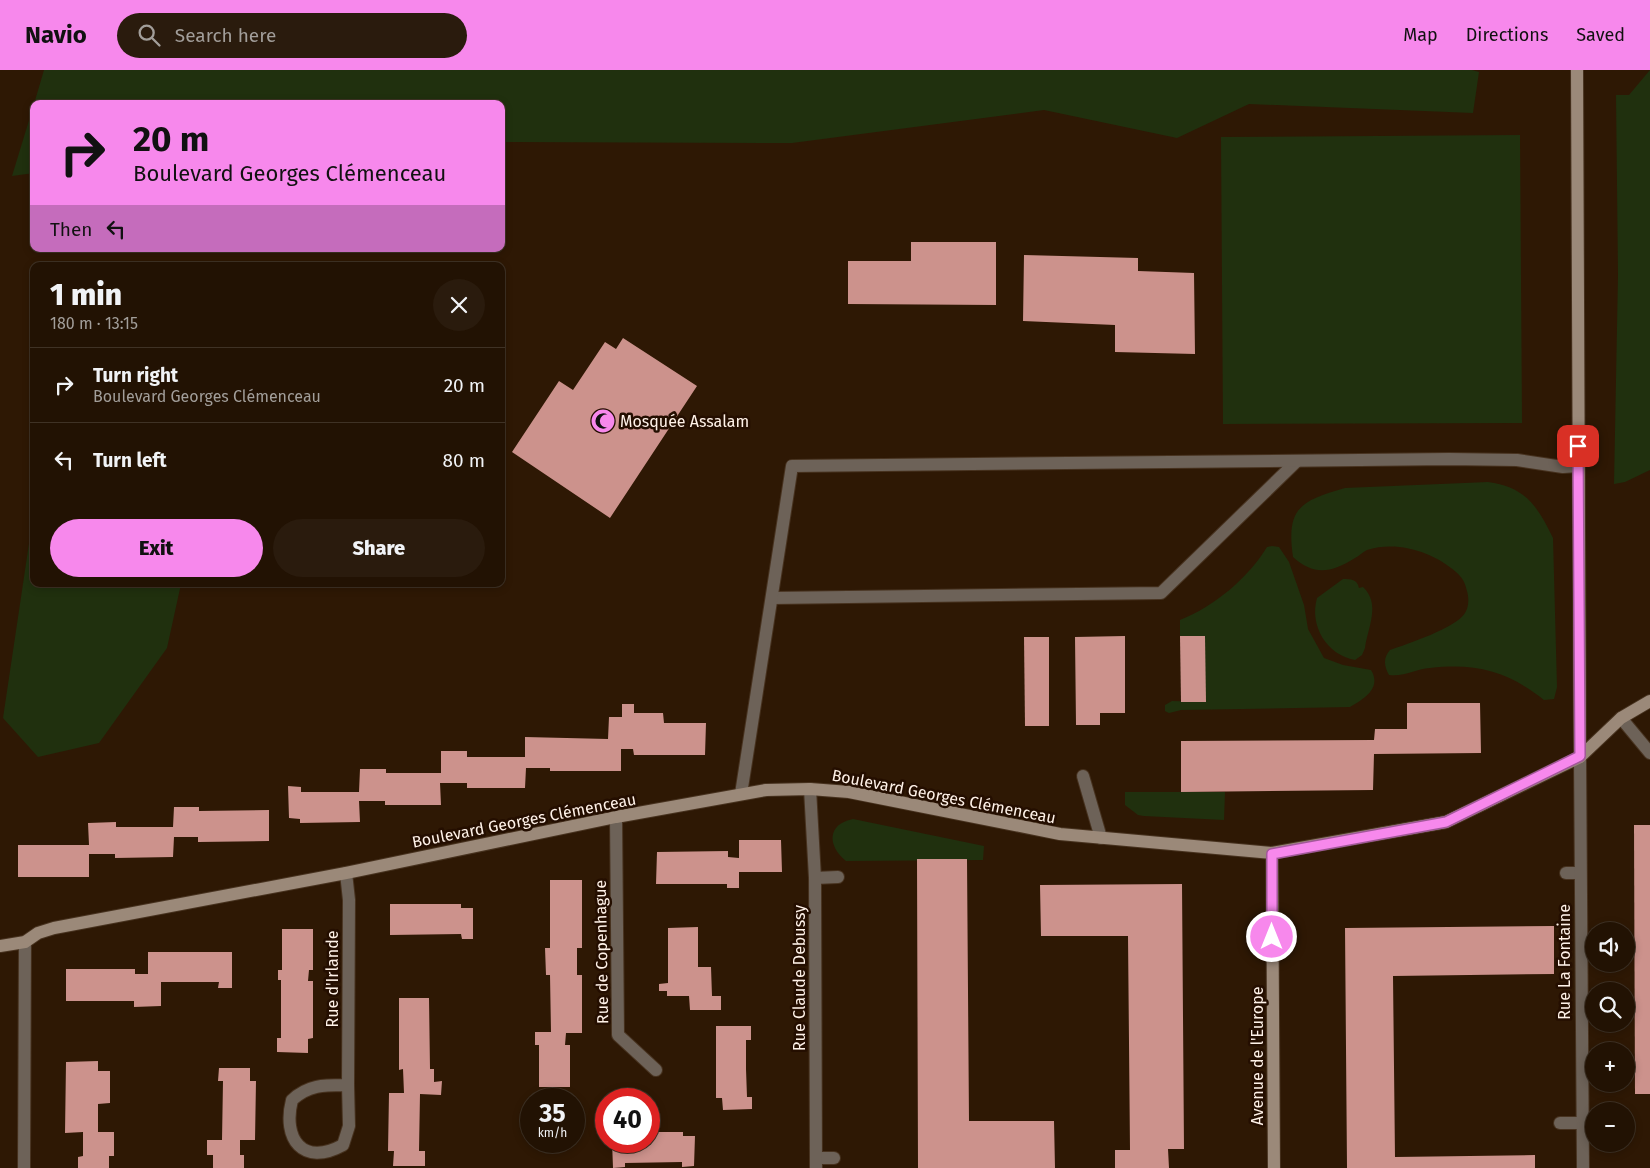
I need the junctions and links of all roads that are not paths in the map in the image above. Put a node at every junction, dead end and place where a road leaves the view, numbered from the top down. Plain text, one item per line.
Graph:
1 (1577, 70) edge
2 (1297, 461) junction
3 (1578, 466) junction
4 (772, 598) junction
5 (1650, 701) edge
6 (1621, 718) junction
7 (1650, 753) edge
8 (1580, 756) junction
9 (1083, 776) dead end
10 (810, 789) junction
11 (742, 794) junction
12 (616, 817) junction
13 (1102, 838) junction
14 (1272, 854) junction
15 (346, 873) junction
16 (1566, 873) dead end
17 (1580, 873) junction
18 (838, 877) dead end
19 (815, 878) junction
20 (25, 942) junction
21 (0, 946) edge
22 (656, 1070) dead end
23 (348, 1086) junction
24 (1560, 1123) dead end
25 (1582, 1123) junction
26 (834, 1158) dead end
27 (816, 1163) edge
28 (24, 1168) edge
29 (1274, 1168) edge
30 (1583, 1168) edge

1 - 3 street
2 - 3 street
2 - 4 street
2 - 4 street
3 - 8 street
4 - 11 street
5 - 6 street, Boulevard Georges Clémenceau
6 - 7 street
6 - 8 street, Boulevard Georges Clémenceau
8 - 14 street, Boulevard Georges Clémenceau
8 - 17 street, Rue La Fontaine
9 - 13 street
10 - 11 street, Boulevard Georges Clémenceau
10 - 13 street, Boulevard Georges Clémenceau
10 - 19 street, Rue Claude Debussy
11 - 12 street, Boulevard Georges Clémenceau
12 - 15 street, Boulevard Georges Clémenceau
12 - 22 street, Rue de Copenhague
13 - 14 street, Boulevard Georges Clémenceau
14 - 29 street, Avenue de l'Europe
15 - 20 street, Boulevard Georges Clémenceau
15 - 23 street, Rue d'Irlande
16 - 17 street
17 - 25 street, Rue La Fontaine
18 - 19 street
19 - 27 street, Rue Claude Debussy
20 - 21 street, Boulevard Georges Clémenceau
20 - 28 street
23 - 23 street, Rue d'Irlande
24 - 25 street
25 - 30 street, Rue La Fontaine
26 - 27 street

